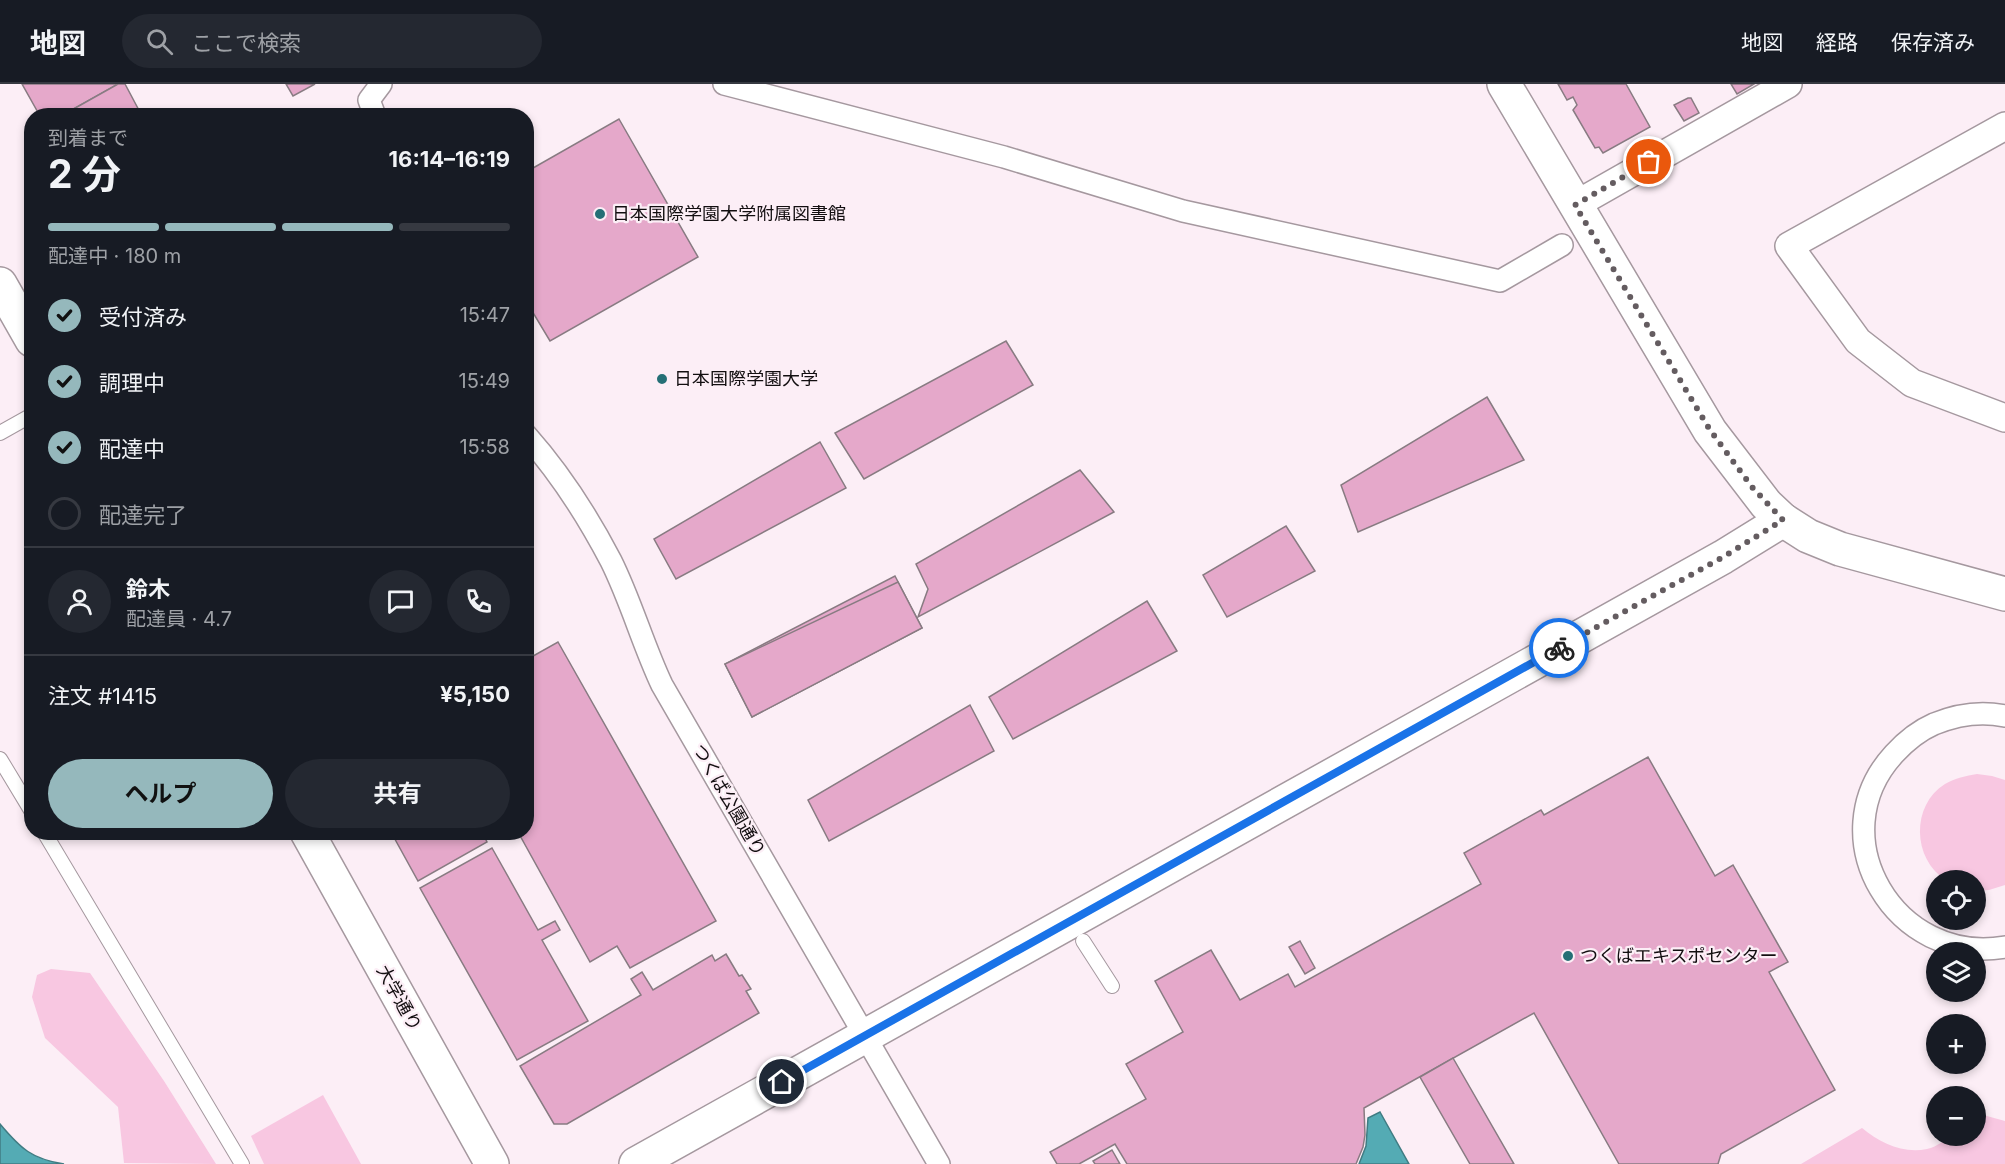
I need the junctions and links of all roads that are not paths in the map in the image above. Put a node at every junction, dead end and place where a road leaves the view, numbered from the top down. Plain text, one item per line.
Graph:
1 (381, 84) edge
2 (724, 84) edge
3 (1504, 84) edge
4 (1788, 84) edge
5 (372, 108) edge
6 (2005, 126) edge
7 (1575, 205) junction
8 (1562, 245) dead end
9 (0, 284) edge
10 (24, 326) edge
11 (2005, 418) edge
12 (24, 420) edge
13 (0, 433) edge
14 (534, 444) edge
15 (1783, 520) junction
16 (2005, 594) edge
17 (2005, 716) edge
18 (0, 759) edge
19 (24, 799) edge
20 (49, 840) edge
21 (311, 840) edge
22 (1083, 941) dead end
23 (2005, 947) edge
24 (1112, 986) dead end
25 (865, 1035) junction
26 (242, 1164) edge
27 (492, 1164) edge
28 (636, 1164) edge
29 (939, 1164) edge

1 - 5 street
2 - 8 street
3 - 7 street
4 - 7 street
6 - 11 street
7 - 15 street
9 - 10 street
12 - 13 lane
14 - 25 street, つくば公園通り
15 - 16 street
15 - 25 street
17 - 23 street
18 - 19 lane
20 - 26 lane
21 - 27 street, 大学通り
22 - 24 lane
25 - 28 street
25 - 29 street, つくば公園通り

